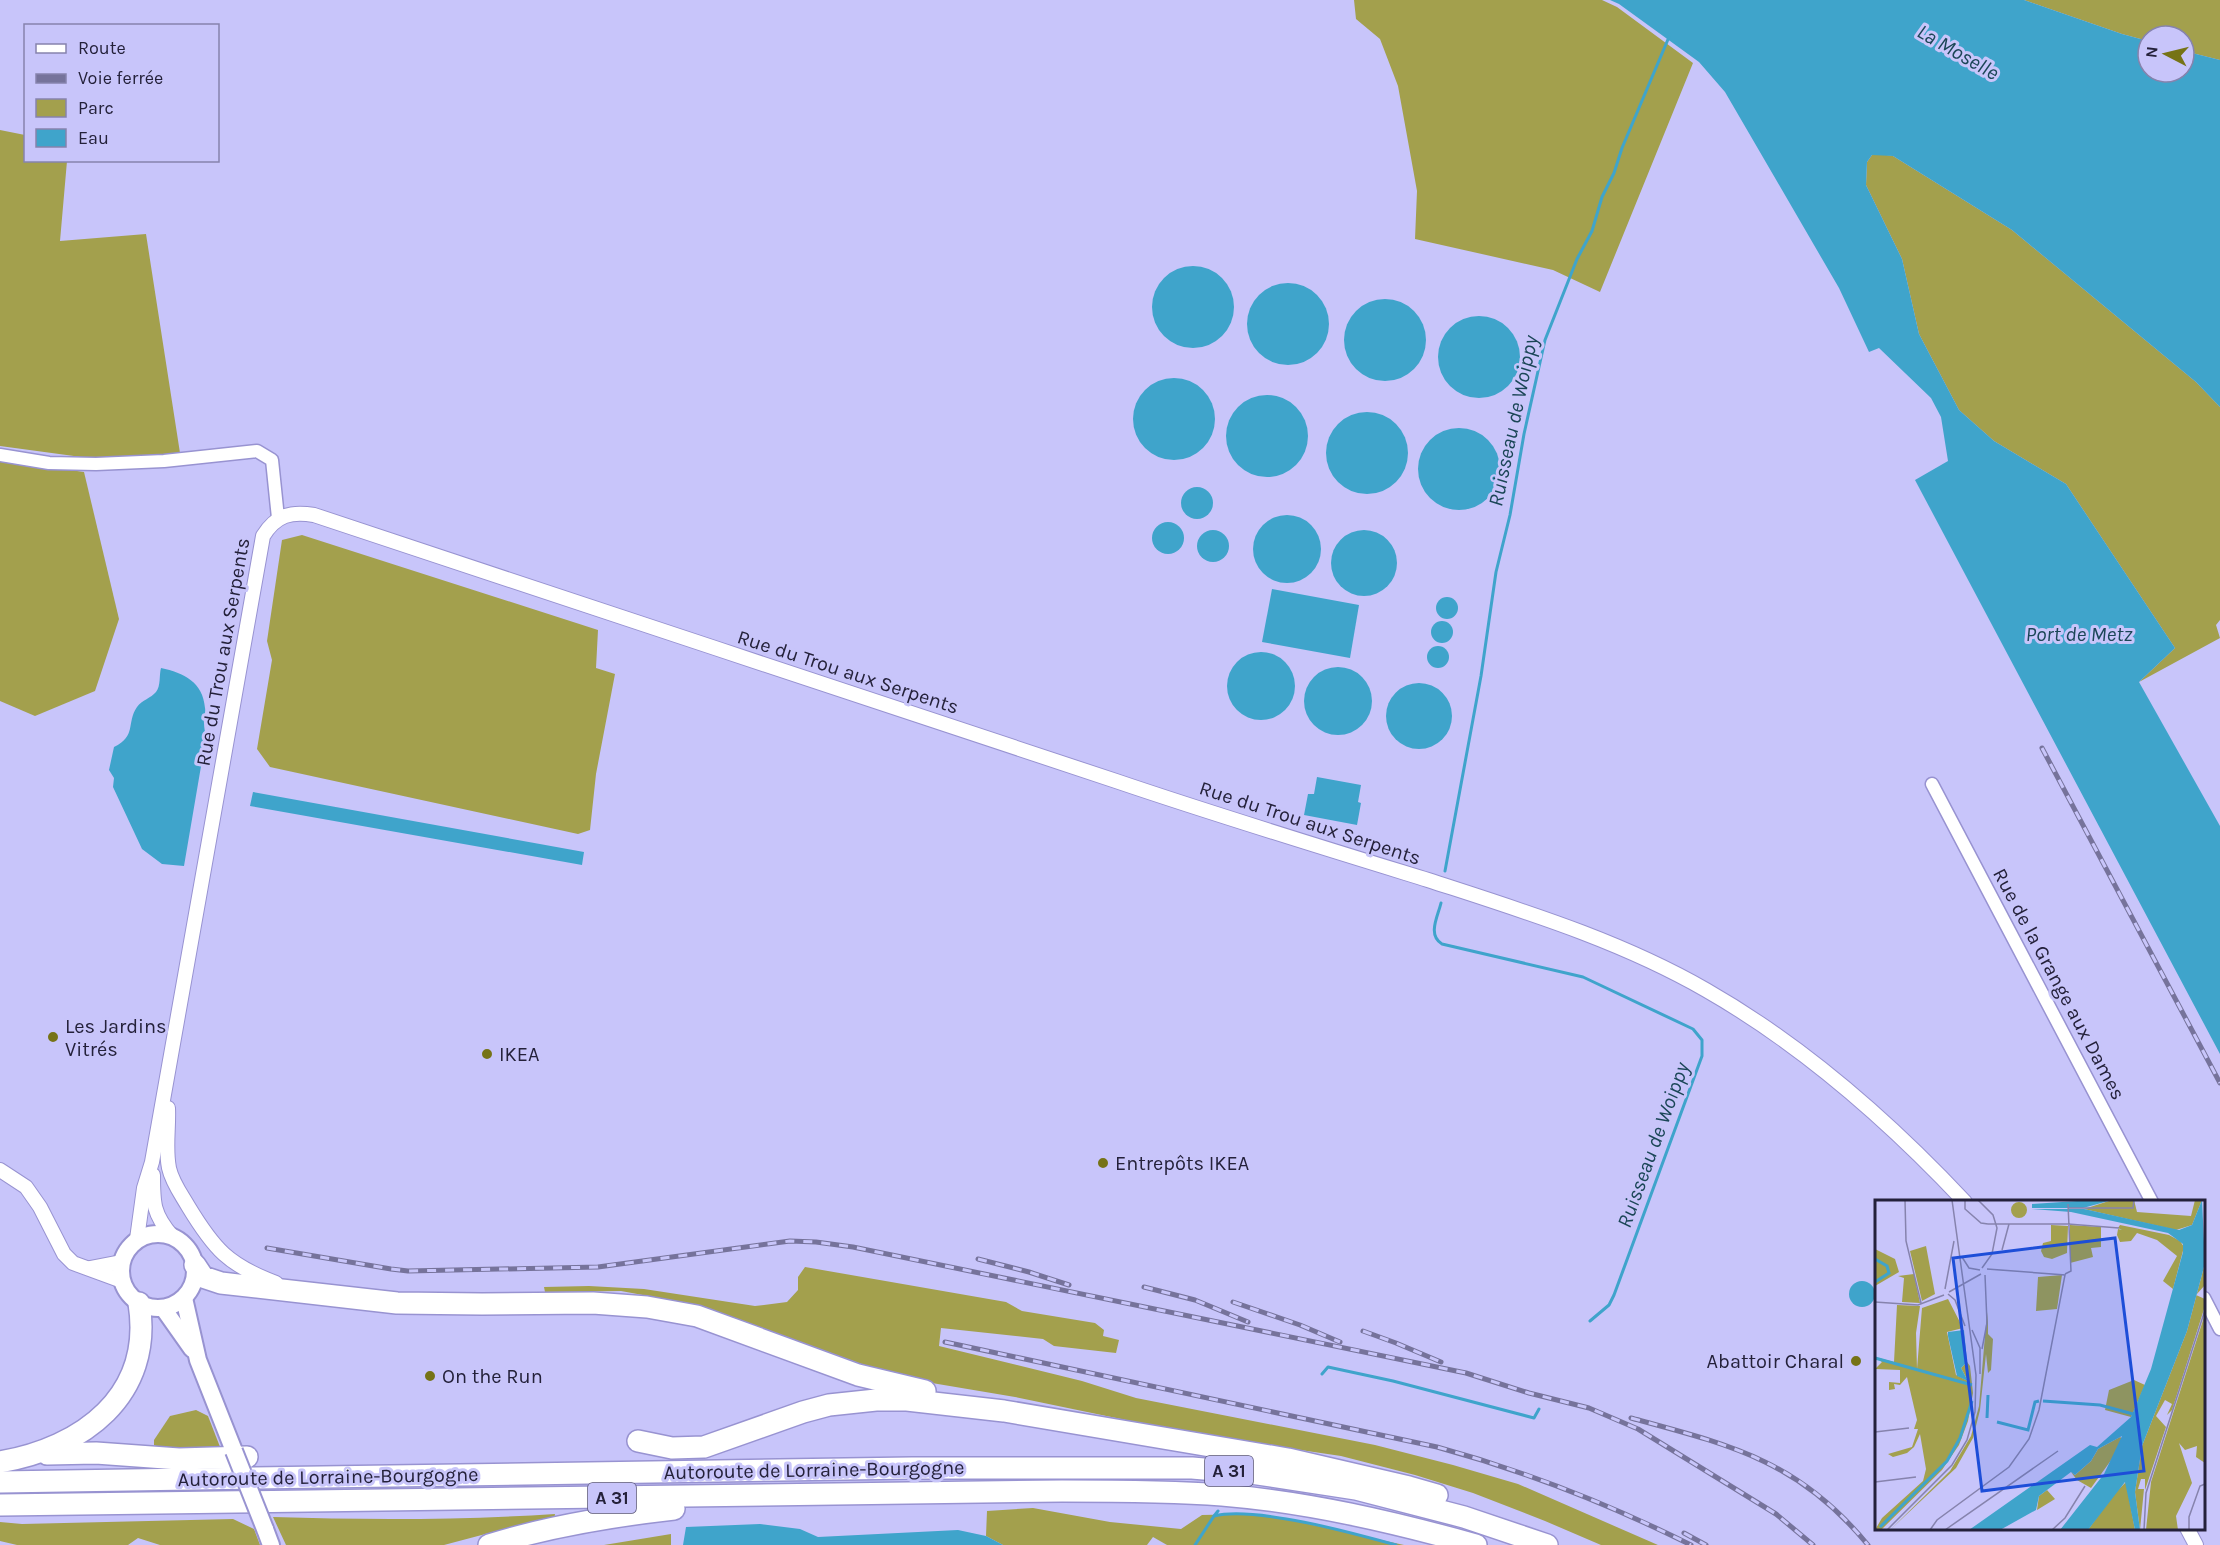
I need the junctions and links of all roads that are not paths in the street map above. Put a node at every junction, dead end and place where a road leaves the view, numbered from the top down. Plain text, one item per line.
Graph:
1 (0, 455) edge
2 (278, 518) junction
3 (1932, 784) dead end
4 (166, 1082) junction
5 (152, 1162) junction
6 (0, 1170) edge
7 (1963, 1200) edge
8 (2151, 1200) edge
9 (172, 1236) junction
10 (137, 1239) junction
11 (121, 1262) junction
12 (195, 1265) junction
13 (87, 1268) junction
14 (122, 1281) junction
15 (296, 1290) junction
16 (184, 1298) junction
17 (2205, 1300) edge
18 (139, 1303) junction
19 (163, 1308) junction
20 (2220, 1329) edge
21 (198, 1360) junction
22 (1004, 1411) junction
23 (639, 1441) dead end
24 (241, 1454) junction
25 (34, 1455) junction
26 (0, 1462) edge
27 (0, 1482) edge
28 (722, 1496) junction
29 (0, 1505) edge
30 (2188, 1530) edge
31 (268, 1537) edge
32 (1542, 1543) edge
33 (489, 1545) edge
34 (1476, 1545) edge
35 (2196, 1545) edge

1 - 2 street
2 - 4 street, Rue du Trou aux Serpents
2 - 7 street, Rue du Trou aux Serpents
3 - 8 street, Rue de la Grange aux Dames
4 - 5 street, Rue du Trou aux Serpents
4 - 15 street
5 - 9 street, Rue du Trou aux Serpents
5 - 10 street, Rue du Trou aux Serpents
6 - 13 street
9 - 10 main road
9 - 12 main road
10 - 11 main road
11 - 13 street
11 - 14 main road
12 - 15 highway
12 - 16 main road
13 - 14 street
14 - 18 main road
15 - 22 highway
16 - 19 main road
16 - 21 main road
17 - 20 street
18 - 19 main road
18 - 25 highway
19 - 21 main road
21 - 24 main road
22 - 23 highway
22 - 32 highway
24 - 25 highway
24 - 31 main road, bridge
25 - 26 highway
27 - 32 highway, Autoroute de Lorraine-Bourgogne / A 31
28 - 29 highway, Autoroute de Lorraine-Bourgogne / A 31
28 - 33 highway
28 - 34 highway, Autoroute de Lorraine-Bourgogne / A 31
30 - 35 street

